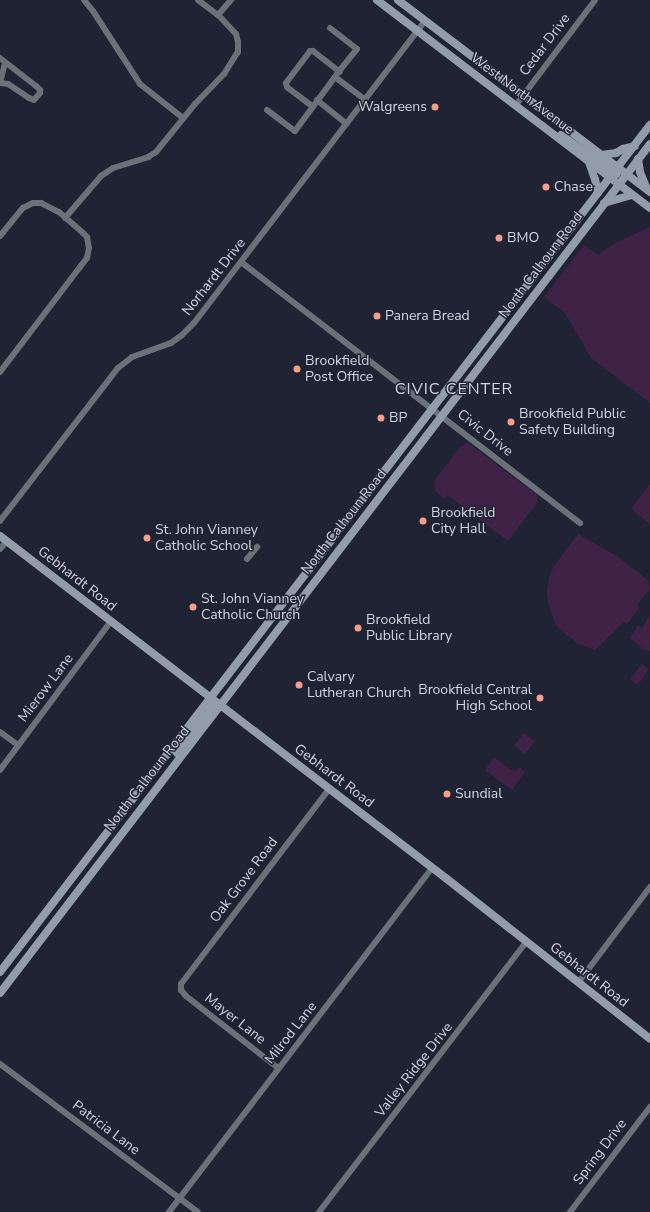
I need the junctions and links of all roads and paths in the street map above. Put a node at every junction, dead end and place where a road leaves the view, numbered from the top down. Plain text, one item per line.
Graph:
1 (84, 0) edge
2 (198, 0) edge
3 (231, 0) edge
4 (378, 0) edge
5 (398, 0) edge
6 (594, 0) edge
7 (218, 15) junction
8 (425, 21) junction
9 (330, 28) dead end
10 (417, 32) junction
11 (0, 58) edge
12 (5, 63) junction
13 (340, 72) junction
14 (335, 77) junction
15 (0, 83) edge
16 (524, 95) junction
17 (317, 100) junction
18 (365, 100) junction
19 (516, 105) junction
20 (312, 106) junction
21 (267, 110) dead end
22 (183, 118) junction
23 (347, 124) junction
24 (543, 125) junction
25 (650, 125) edge
26 (650, 144) edge
27 (635, 146) junction
28 (602, 155) junction
29 (638, 159) junction
30 (589, 161) junction
31 (614, 172) junction
32 (627, 174) junction
33 (619, 184) junction
34 (649, 191) edge
35 (598, 193) junction
36 (632, 194) junction
37 (604, 203) junction
38 (650, 208) edge
39 (65, 218) junction
40 (0, 236) edge
41 (241, 262) junction
42 (0, 372) edge
43 (433, 408) junction
44 (443, 416) junction
45 (0, 521) edge
46 (580, 522) dead end
47 (0, 536) edge
48 (7, 541) junction
49 (257, 547) dead end
50 (0, 549) edge
51 (247, 559) dead end
52 (111, 621) junction
53 (255, 639) junction
54 (210, 698) junction
55 (219, 706) junction
56 (0, 732) edge
57 (18, 745) junction
58 (0, 770) edge
59 (164, 779) junction
60 (329, 789) junction
61 (432, 868) junction
62 (650, 887) edge
63 (526, 942) junction
64 (0, 972) edge
65 (578, 983) junction
66 (180, 987) joint
67 (0, 993) edge
68 (650, 1039) edge
69 (0, 1064) edge
70 (278, 1068) junction
71 (650, 1107) edge
72 (179, 1198) junction
73 (169, 1212) edge
74 (198, 1212) edge
75 (319, 1212) edge
76 (570, 1212) edge

1 - 22 street
2 - 7 street
3 - 7 street
4 - 10 main road, West North Avenue
5 - 8 main road, West North Avenue
6 - 16 street, Cedar Drive
7 - 22 street
8 - 10 street, Norhardt Drive
8 - 16 main road, West North Avenue
9 - 13 street
10 - 18 street, Norhardt Drive
10 - 19 main road, West North Avenue
11 - 12 street
12 - 15 street
12 - 15 street
13 - 14 street
13 - 20 street
14 - 17 street
14 - 18 street
16 - 19 street, Cedar Drive
16 - 28 main road, West North Avenue
17 - 20 street
17 - 23 street
18 - 23 street, Norhardt Drive
19 - 24 main road, West North Avenue
20 - 21 street
22 - 39 street
23 - 41 street, Norhardt Drive
24 - 30 main road, West North Avenue
24 - 31 main road
25 - 27 main road, North Calhoun Road
26 - 29 main road, North Calhoun Road
27 - 28 main road
27 - 31 main road, North Calhoun Road
28 - 31 main road, West North Avenue
29 - 32 main road, North Calhoun Road
29 - 34 main road
30 - 31 main road, West North Avenue
30 - 35 main road
31 - 32 main road, West North Avenue
31 - 33 main road, West North Avenue
31 - 35 main road, North Calhoun Road
32 - 33 main road, North Calhoun Road
32 - 34 main road, West North Avenue
33 - 36 main road, West North Avenue
33 - 37 main road, North Calhoun Road
35 - 43 main road, North Calhoun Road
36 - 37 main road
36 - 38 main road, West North Avenue
37 - 44 main road, North Calhoun Road
39 - 40 street
39 - 42 street
41 - 43 street, Civic Drive
41 - 45 street, Norhardt Drive
43 - 44 street, Civic Drive
43 - 53 main road, North Calhoun Road
44 - 46 street, Civic Drive
44 - 55 main road, North Calhoun Road
47 - 48 main road, Gebhardt Road
48 - 50 street
48 - 52 main road, Gebhardt Road
49 - 51 street
52 - 54 main road, Gebhardt Road
52 - 57 street, Mierow Lane
53 - 54 main road, North Calhoun Road
53 - 55 main road
54 - 55 main road, Gebhardt Road
54 - 59 main road
54 - 64 main road, North Calhoun Road
55 - 59 main road, North Calhoun Road
55 - 60 main road, Gebhardt Road
56 - 57 street
57 - 58 street, Mierow Lane
59 - 67 main road, North Calhoun Road
60 - 61 main road, Gebhardt Road
60 - 66 street, Oak Grove Road
61 - 63 main road, Gebhardt Road
61 - 70 street, Milrod Lane
62 - 65 street
63 - 65 main road, Gebhardt Road
63 - 75 street, Valley Ridge Drive
65 - 68 main road, Gebhardt Road
66 - 70 street, Mayer Lane
69 - 72 street, Patricia Lane
70 - 72 street, Milrod Lane
71 - 76 street, Spring Drive
72 - 73 street, Milrod Lane
72 - 74 street, Patricia Lane

